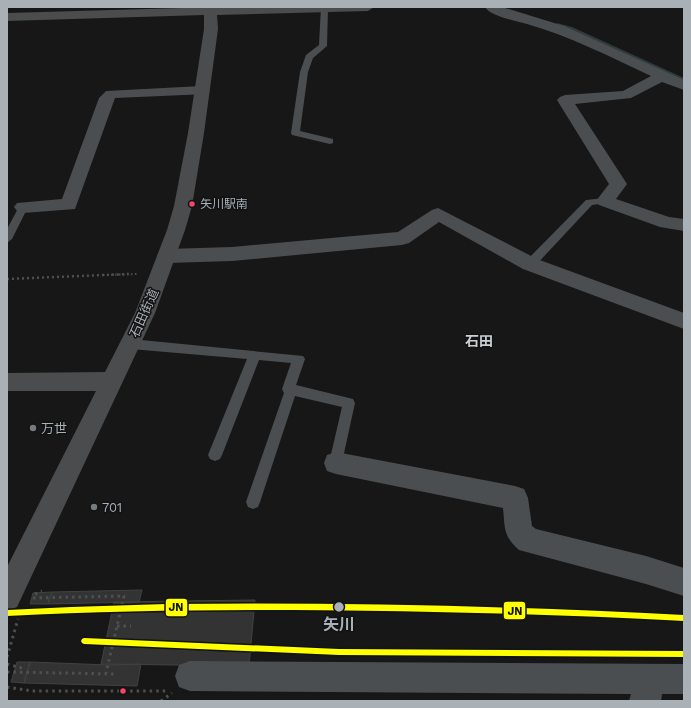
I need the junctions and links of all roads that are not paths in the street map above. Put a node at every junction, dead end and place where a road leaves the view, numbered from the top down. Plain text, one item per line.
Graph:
1 (368, 7) edge
2 (491, 7) edge
3 (324, 8) junction
4 (153, 10) edge
5 (210, 10) edge
6 (7, 17) edge
7 (662, 76) junction
8 (684, 86) edge
9 (202, 91) junction
10 (330, 142) dead end
11 (605, 201) junction
12 (23, 207) joint
13 (684, 225) edge
14 (7, 239) edge
15 (167, 256) junction
16 (530, 264) junction
17 (684, 321) edge
18 (130, 344) junction
19 (255, 355) junction
20 (113, 381) junction
21 (7, 382) edge
22 (291, 390) junction
23 (215, 455) dead end
24 (336, 463) joint
25 (253, 502) dead end
26 (684, 582) edge
27 (7, 597) edge
28 (684, 679) edge
29 (182, 683) road end
30 (648, 690) edge

1 - 3 street
2 - 7 street
3 - 5 street
3 - 10 lane
4 - 5 street
4 - 6 street
5 - 9 street, 石田街道
7 - 8 street
7 - 11 street
9 - 12 street
9 - 15 street, 石田街道
11 - 13 street
11 - 16 lane
12 - 14 lane
15 - 16 street
15 - 18 street, 石田街道
16 - 17 street
18 - 19 lane
18 - 20 street, 石田街道
19 - 22 lane
19 - 23 lane
20 - 21 street
20 - 27 street, 石田街道
22 - 24 lane
22 - 25 lane
24 - 26 street
28 - 30 street
29 - 30 street

